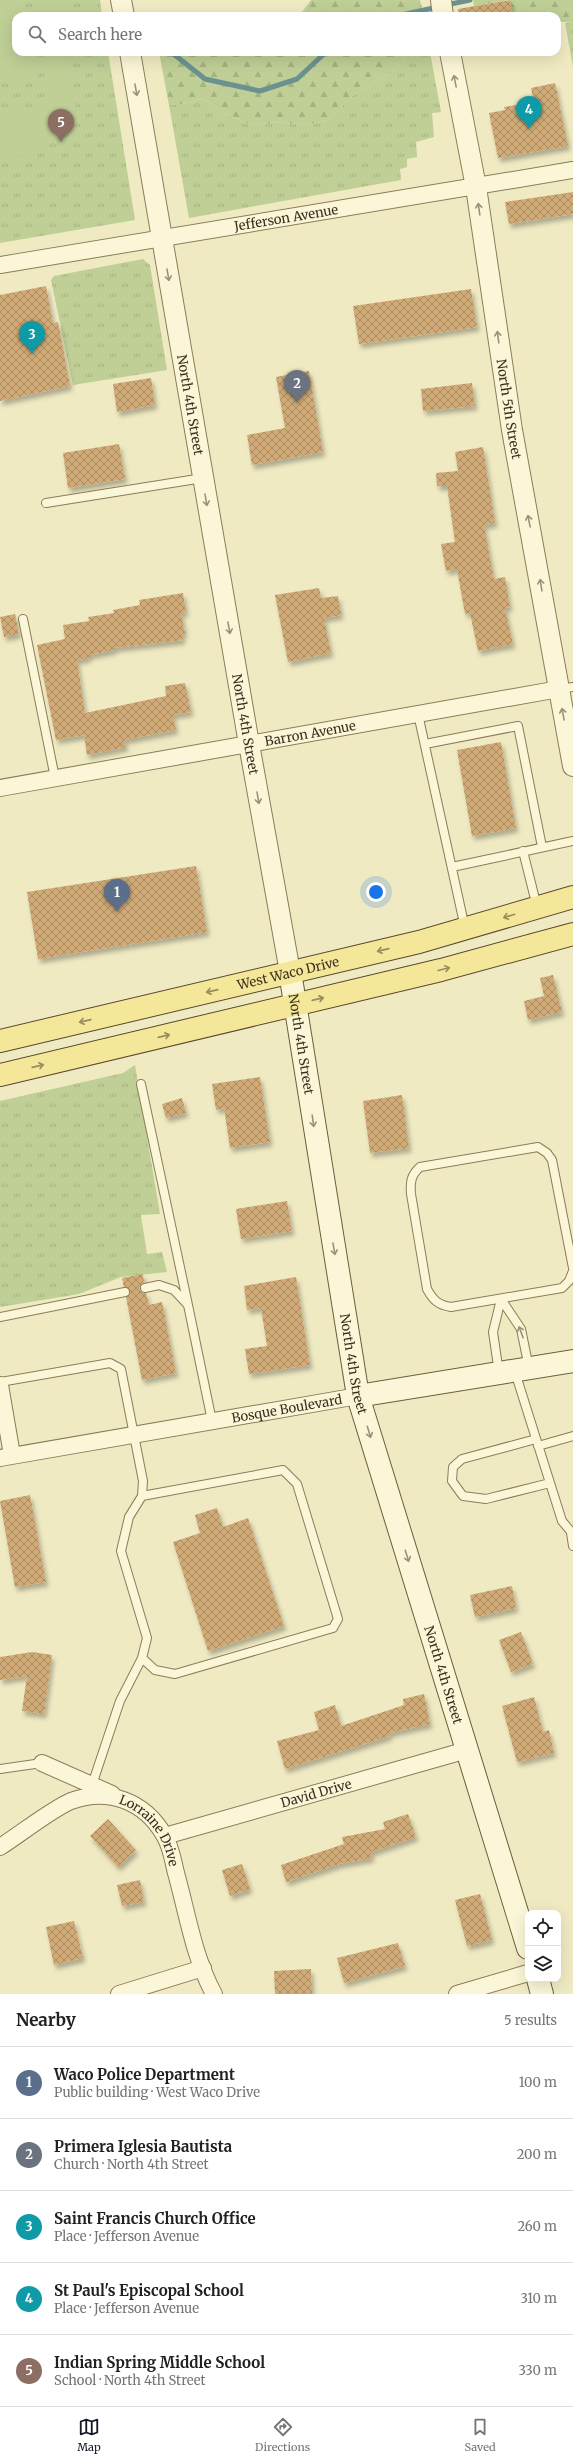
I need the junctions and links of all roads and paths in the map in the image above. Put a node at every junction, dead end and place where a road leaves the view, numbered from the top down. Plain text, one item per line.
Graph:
1 (121, 0) edge
2 (441, 0) edge
3 (123, 12) edge
4 (443, 12) edge
5 (131, 56) edge
6 (451, 56) edge
7 (573, 170) edge
8 (476, 188) junction
9 (161, 237) junction
10 (0, 265) edge
11 (202, 478) junction
12 (46, 504) dead end
13 (23, 618) dead end
14 (566, 688) edge
15 (418, 714) junction
16 (249, 744) junction
17 (425, 744) junction
18 (573, 766) edge
19 (55, 778) junction
20 (0, 788) edge
21 (573, 841) edge
22 (542, 847) junction
23 (524, 851) junction
24 (452, 867) junction
25 (573, 896) edge
26 (537, 908) junction
27 (465, 929) junction
28 (573, 934) edge
29 (290, 972) junction
30 (296, 1004) junction
31 (0, 1041) edge
32 (0, 1075) edge
33 (141, 1084) dead end
34 (573, 1270) edge
35 (145, 1288) dead end
36 (125, 1292) dead end
37 (501, 1300) junction
38 (188, 1305) junction
39 (0, 1317) edge
40 (573, 1362) edge
41 (514, 1371) junction
42 (0, 1383) edge
43 (358, 1396) junction
44 (212, 1421) junction
45 (132, 1434) junction
46 (573, 1436) edge
47 (537, 1442) junction
48 (6, 1457) edge
49 (550, 1483) junction
50 (142, 1496) junction
51 (572, 1534) edge
52 (573, 1546) edge
53 (142, 1658) junction
54 (467, 1750) junction
55 (42, 1763) joint
56 (0, 1769) edge
57 (92, 1785) junction
58 (126, 1800) junction
59 (165, 1836) junction
60 (0, 1847) edge
61 (527, 1946) edge
62 (203, 1968) junction
63 (525, 1974) edge
64 (539, 1982) edge
65 (119, 1994) edge
66 (214, 1994) edge
67 (457, 1994) edge
68 (542, 1994) edge

1 - 3 street
2 - 4 street
5 -> 9 street, North 4th Street
8 -> 6 street, North 5th Street
7 - 8 street, Jefferson Avenue
8 - 9 street, Jefferson Avenue
14 -> 8 street, North 5th Street
9 - 10 street, Jefferson Avenue
9 -> 11 street, North 4th Street
11 - 12 lane
11 -> 16 street, North 4th Street
13 - 19 lane
14 - 15 street, Barron Avenue
18 -> 14 street, North 5th Street
15 - 16 street, Barron Avenue
15 - 17 lane
16 - 19 street, Barron Avenue
16 -> 29 street, North 4th Street
17 - 22 lane
17 - 24 lane
19 - 20 street, Barron Avenue
21 - 22 lane
22 - 23 lane
23 - 24 lane
23 - 26 lane
24 - 27 lane
25 - 26 main road, West Waco Drive
26 -> 27 main road, West Waco Drive
27 -> 29 main road, West Waco Drive
30 -> 28 main road
29 - 30 main road, North 4th Street
29 -> 31 main road, West Waco Drive
32 -> 30 main road
30 -> 43 main road, North 4th Street
33 - 38 lane
34 - 37 lane
34 - 37 lane
35 - 38 lane
36 - 39 lane
37 - 41 lane
41 -> 37 lane
38 - 44 lane
40 - 41 main road, Bosque Boulevard
41 - 43 main road, Bosque Boulevard
41 - 47 lane
42 - 45 lane
42 - 48 street
43 - 44 street, Bosque Boulevard
43 -> 54 main road, North 4th Street
44 - 45 street, Bosque Boulevard
45 - 48 street, Bosque Boulevard
45 - 50 lane
46 - 47 lane
47 - 49 lane
47 - 49 lane
49 - 51 lane
50 - 53 lane
50 - 53 lane
51 - 52 lane
53 - 57 lane
54 - 59 street, David Drive
54 - 61 main road, North 4th Street
55 - 56 lane
55 - 57 street
57 - 58 street
58 - 59 street, Lorraine Drive
58 - 60 street, Lorraine Drive
59 - 62 street, Lorraine Drive
62 - 65 street
62 - 66 street, Lorraine Drive
63 - 67 street
64 - 68 main road

